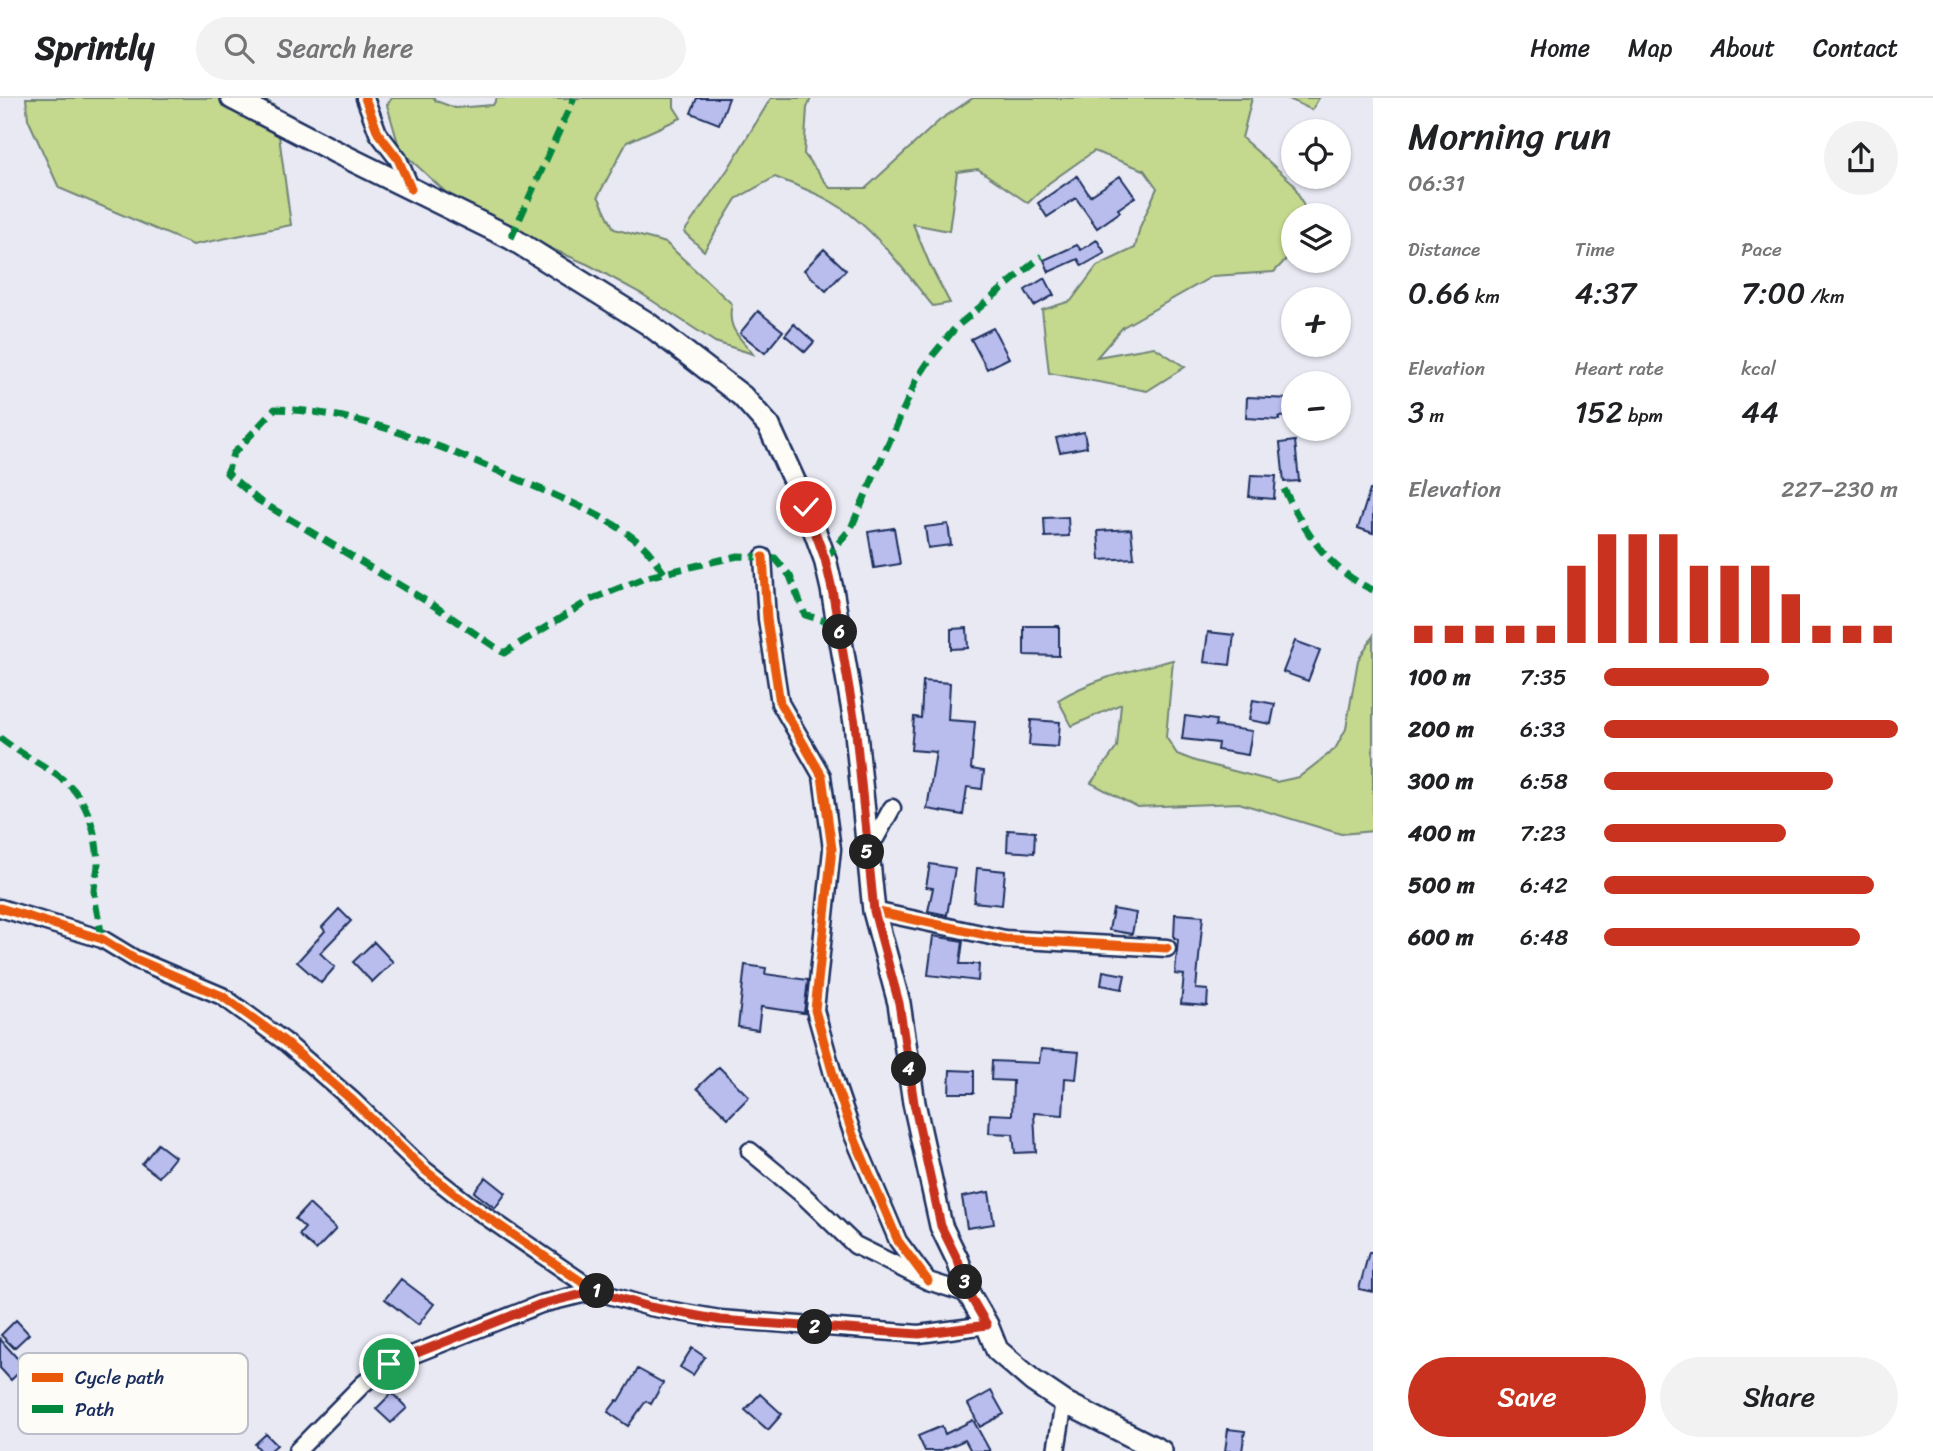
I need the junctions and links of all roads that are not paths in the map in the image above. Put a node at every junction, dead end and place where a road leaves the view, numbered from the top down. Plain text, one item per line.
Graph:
1 (232, 98) edge
2 (365, 98) edge
3 (411, 190) junction
4 (763, 557) dead end
5 (892, 808) dead end
6 (866, 837) junction
7 (0, 908) edge
8 (874, 911) junction
9 (1167, 948) dead end
10 (750, 1151) dead end
11 (928, 1281) junction
12 (595, 1291) junction
13 (969, 1294) junction
14 (987, 1325) junction
15 (1064, 1402) junction
16 (297, 1451) edge
17 (1056, 1451) edge
18 (1161, 1451) edge

1 - 3 main road
2 - 3 street
3 - 6 main road
4 - 11 street
5 - 6 street
6 - 8 main road
7 - 12 street
8 - 9 street
8 - 13 main road
10 - 11 street
11 - 13 street
12 - 14 street
12 - 16 street
13 - 14 main road
14 - 15 main road
15 - 17 street
15 - 18 main road

